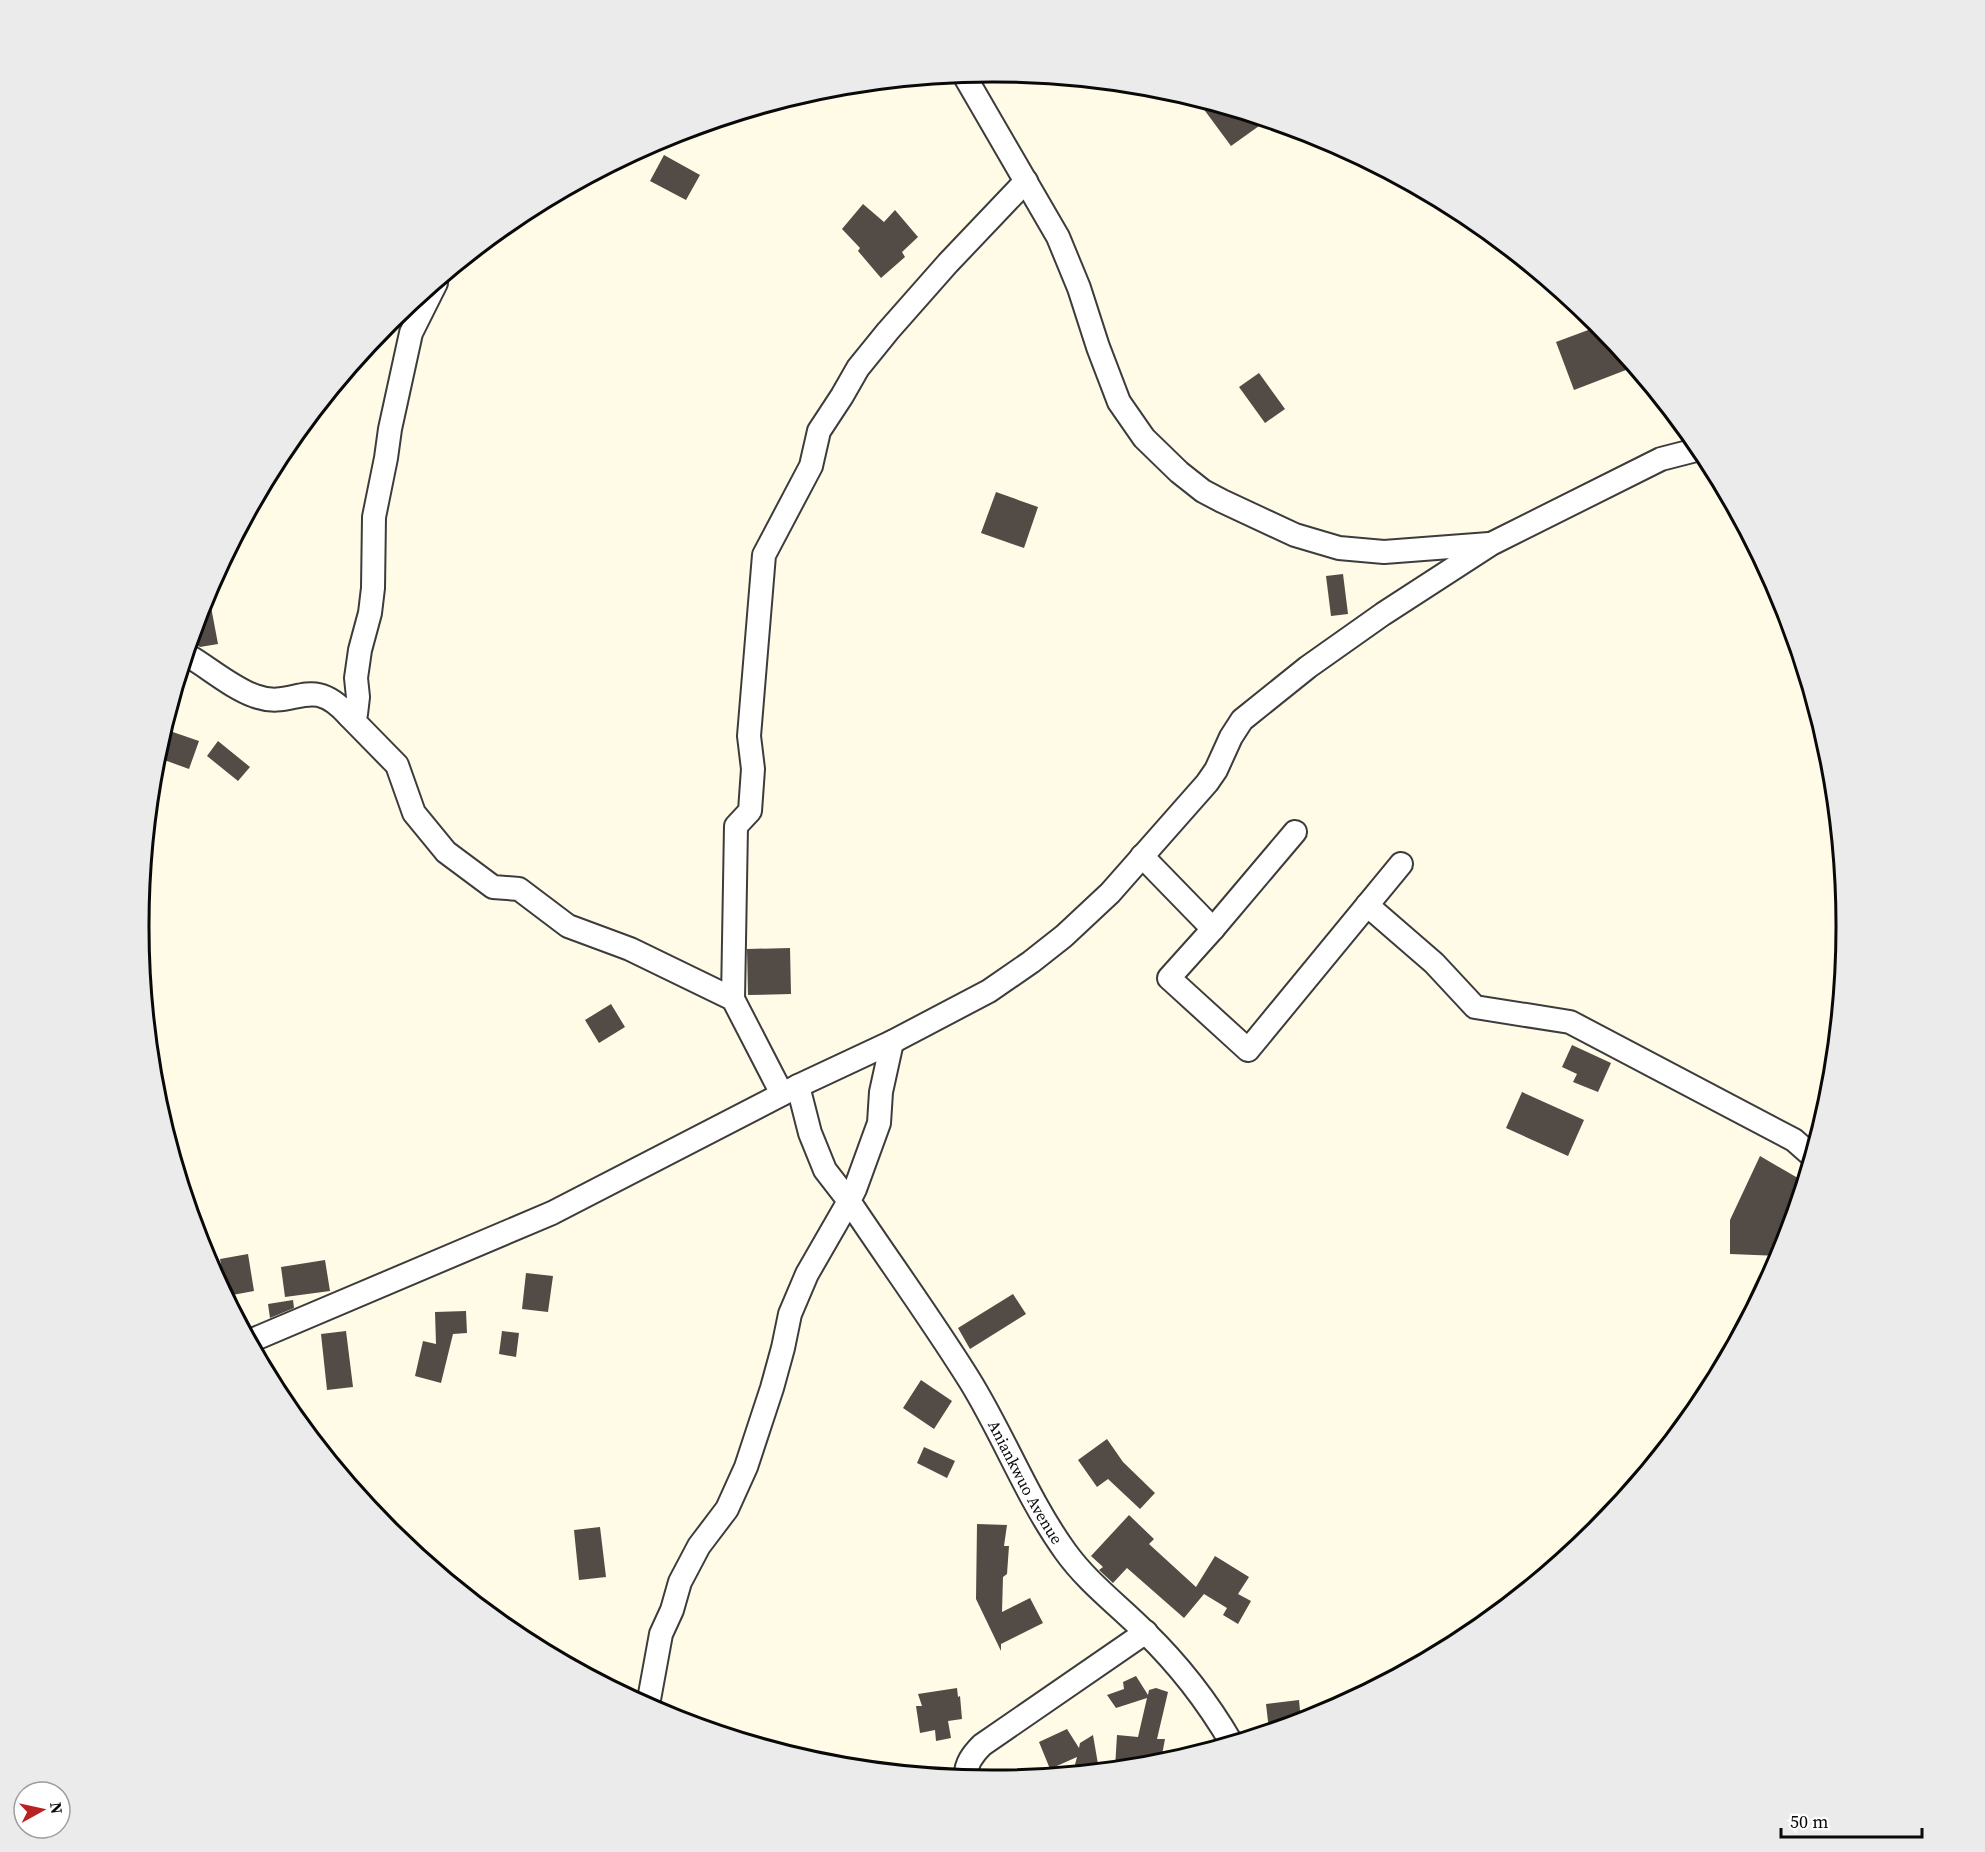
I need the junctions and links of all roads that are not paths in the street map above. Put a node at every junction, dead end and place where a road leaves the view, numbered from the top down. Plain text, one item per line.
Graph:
1 (969, 83) edge
2 (1026, 181) junction
3 (427, 300) edge
4 (1690, 452) edge
5 (1491, 544) junction
6 (193, 659) edge
7 (349, 716) junction
8 (1294, 832) dead end
9 (1142, 856) junction
10 (1401, 864) dead end
11 (1367, 905) junction
12 (1213, 929) junction
13 (734, 999) junction
14 (892, 1042) junction
15 (790, 1090) junction
16 (1805, 1150) edge
17 (849, 1201) junction
18 (257, 1338) edge
19 (1146, 1632) junction
20 (650, 1696) edge
21 (1227, 1736) edge
22 (967, 1769) edge

1 - 2 street
2 - 5 street
2 - 13 street
3 - 7 street
4 - 5 street
5 - 9 street
6 - 7 street
7 - 13 street
8 - 12 street
9 - 12 street
9 - 14 street
10 - 11 street
11 - 12 street
11 - 16 street
13 - 15 street, Aniankwuo Avenue
14 - 15 street
14 - 17 street
15 - 17 street, Aniankwuo Avenue
15 - 18 street
17 - 19 street, Aniankwuo Avenue
17 - 20 street
19 - 21 street, Aniankwuo Avenue
19 - 22 street

